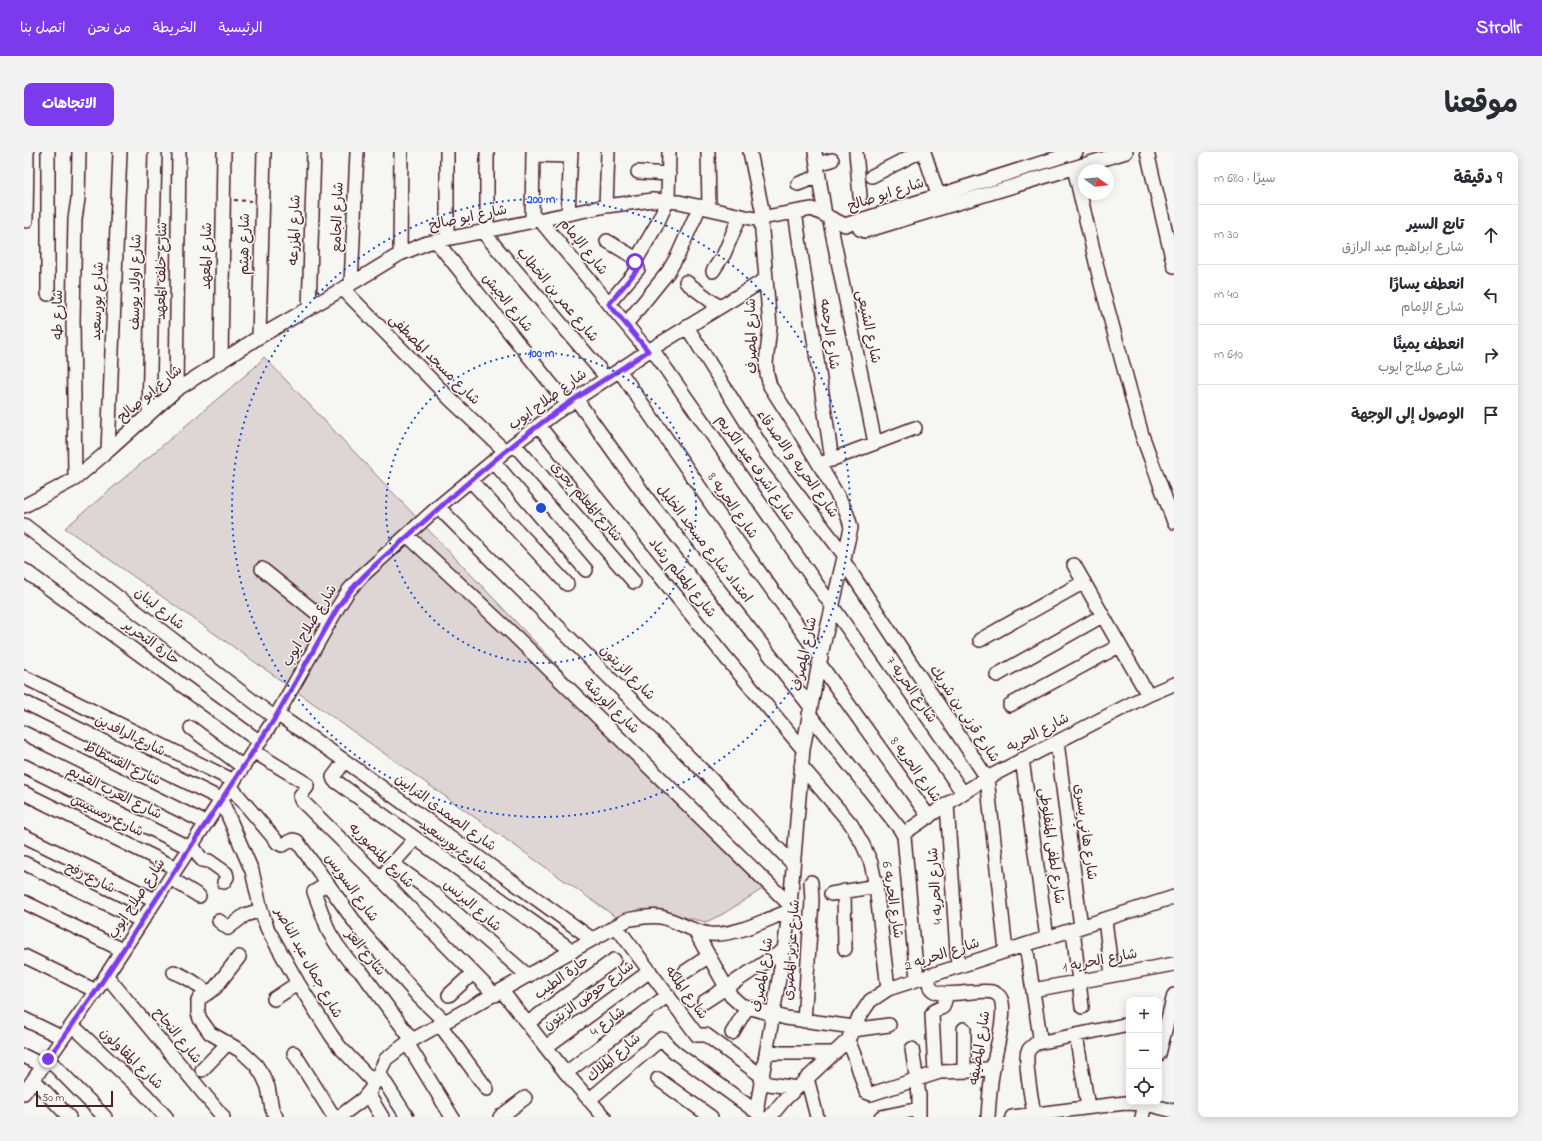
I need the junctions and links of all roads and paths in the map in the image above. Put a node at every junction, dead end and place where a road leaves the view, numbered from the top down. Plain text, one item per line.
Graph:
1 (26, 152) edge
2 (48, 152) edge
3 (79, 152) edge
4 (120, 152) edge
5 (155, 152) edge
6 (179, 152) edge
7 (224, 152) edge
8 (264, 152) edge
9 (314, 152) edge
10 (357, 152) edge
11 (401, 152) edge
12 (447, 152) edge
13 (487, 152) edge
14 (608, 152) edge
15 (669, 152) edge
16 (708, 152) edge
17 (750, 152) edge
18 (856, 152) edge
19 (919, 152) edge
20 (924, 152) edge
21 (1076, 152) edge
22 (1126, 152) edge
23 (1147, 152) edge
24 (533, 154) edge
25 (571, 154) edge
26 (832, 160) dead end
27 (817, 164) edge
28 (1074, 168) junction
29 (638, 172) dead end
30 (668, 174) junction
31 (872, 176) dead end
32 (1012, 180) junction
33 (798, 184) dead end
34 (938, 195) junction
35 (860, 196) dead end
36 (224, 200) junction
37 (668, 200) junction
38 (262, 201) junction
39 (606, 206) junction
40 (704, 207) junction
41 (795, 212) junction
42 (568, 213) junction
43 (740, 216) junction
44 (827, 216) junction
45 (536, 219) junction
46 (762, 219) junction
47 (26, 221) dead end
48 (857, 221) junction
49 (485, 231) junction
50 (442, 240) junction
51 (607, 241) dead end
52 (400, 254) junction
53 (637, 259) junction
54 (1174, 266) edge
55 (713, 271) dead end
56 (766, 279) junction
57 (686, 282) dead end
58 (347, 287) junction
59 (48, 294) dead end
60 (609, 304) junction
61 (719, 307) junction
62 (309, 309) junction
63 (626, 324) junction
64 (686, 327) junction
65 (259, 337) junction
66 (650, 350) junction
67 (220, 362) junction
68 (619, 370) junction
69 (607, 378) junction
70 (176, 390) junction
71 (572, 402) junction
72 (150, 413) junction
73 (539, 426) junction
74 (915, 428) dead end
75 (875, 442) junction
76 (510, 448) junction
77 (108, 451) junction
78 (493, 461) junction
79 (826, 462) junction
80 (75, 479) junction
81 (470, 480) junction
82 (24, 506) edge
83 (438, 507) junction
84 (1174, 522) edge
85 (24, 525) edge
86 (408, 536) junction
87 (845, 559) junction
88 (1074, 565) dead end
89 (262, 569) dead end
90 (24, 570) edge
91 (586, 570) dead end
92 (634, 582) dead end
93 (1084, 582) junction
94 (567, 584) dead end
95 (832, 605) junction
96 (1102, 616) junction
97 (329, 623) junction
98 (980, 640) dead end
99 (1119, 646) junction
100 (820, 660) junction
101 (998, 674) dead end
102 (24, 677) edge
103 (1174, 684) edge
104 (1148, 695) junction
105 (24, 702) edge
106 (1010, 705) dead end
107 (810, 710) junction
108 (276, 716) junction
109 (191, 728) dead end
110 (24, 733) edge
111 (1057, 742) junction
112 (256, 746) junction
113 (803, 749) junction
114 (1022, 759) junction
115 (345, 761) junction
116 (24, 766) edge
117 (801, 766) junction
118 (243, 767) junction
119 (987, 778) junction
120 (232, 784) junction
121 (24, 793) edge
122 (963, 793) junction
123 (221, 800) junction
124 (947, 804) junction
125 (929, 817) junction
126 (206, 823) junction
127 (903, 834) junction
128 (24, 836) edge
129 (415, 839) junction
130 (191, 846) junction
131 (24, 863) edge
132 (792, 863) junction
133 (393, 864) junction
134 (173, 873) junction
135 (407, 874) junction
136 (380, 878) junction
137 (224, 882) dead end
138 (811, 882) dead end
139 (327, 884) junction
140 (876, 886) junction
141 (392, 889) junction
142 (844, 891) junction
143 (831, 894) dead end
144 (199, 896) dead end
145 (1174, 897) edge
146 (155, 900) junction
147 (24, 902) edge
148 (789, 908) junction
149 (261, 910) junction
150 (219, 920) dead end
151 (1105, 920) junction
152 (142, 921) junction
153 (616, 926) junction
154 (1077, 929) junction
155 (695, 931) junction
156 (1047, 938) junction
157 (592, 939) junction
158 (1026, 945) junction
159 (845, 949) dead end
160 (122, 950) junction
161 (573, 950) junction
162 (784, 950) junction
163 (1006, 951) junction
164 (24, 956) edge
165 (709, 956) junction
166 (239, 957) dead end
167 (614, 960) dead end
168 (1174, 964) edge
169 (958, 966) junction
170 (650, 971) junction
171 (174, 972) dead end
172 (685, 972) dead end
173 (473, 973) junction
174 (106, 975) junction
175 (1112, 975) junction
176 (528, 976) junction
177 (923, 977) junction
178 (1078, 981) junction
179 (298, 983) junction
180 (726, 988) junction
181 (888, 989) junction
182 (1033, 990) junction
183 (96, 991) junction
184 (208, 992) junction
185 (498, 993) junction
186 (449, 994) dead end
187 (947, 994) junction
188 (668, 995) junction
189 (1174, 996) edge
190 (274, 999) dead end
191 (704, 1002) dead end
192 (1082, 1007) dead end
193 (747, 1008) junction
194 (773, 1015) junction
195 (1164, 1016) edge
196 (24, 1019) edge
197 (804, 1021) junction
198 (442, 1023) junction
199 (528, 1023) junction
200 (72, 1025) junction
201 (889, 1025) dead end
202 (1126, 1025) edge
203 (964, 1029) dead end
204 (852, 1032) junction
205 (732, 1033) dead end
206 (1162, 1033) edge
207 (1076, 1035) junction
208 (63, 1038) junction
209 (409, 1042) junction
210 (228, 1043) junction
211 (1038, 1043) junction
212 (546, 1047) junction
213 (912, 1049) dead end
214 (294, 1053) dead end
215 (767, 1053) junction
216 (835, 1053) junction
217 (24, 1056) edge
218 (46, 1063) junction
219 (993, 1068) junction
220 (202, 1070) dead end
221 (964, 1071) junction
222 (566, 1073) junction
223 (935, 1073) junction
224 (807, 1078) junction
225 (658, 1079) dead end
226 (762, 1080) junction
227 (917, 1080) junction
228 (374, 1083) junction
229 (28, 1085) edge
230 (797, 1088) junction
231 (487, 1089) dead end
232 (525, 1098) dead end
233 (590, 1100) junction
234 (1088, 1107) junction
235 (1145, 1108) edge
236 (1174, 1111) edge
237 (919, 1113) edge
238 (1034, 1114) junction
239 (758, 1115) edge
240 (69, 1117) edge
241 (105, 1117) edge
242 (166, 1117) edge
243 (222, 1117) edge
244 (276, 1117) edge
245 (334, 1117) edge
246 (339, 1117) edge
247 (382, 1117) edge
248 (407, 1117) edge
249 (452, 1117) edge
250 (500, 1117) edge
251 (604, 1117) edge
252 (711, 1117) edge
253 (770, 1117) edge
254 (818, 1117) edge
255 (881, 1117) edge
256 (988, 1117) edge
257 (1012, 1117) edge

1 - 47 street
2 - 59 street
3 - 80 street, شارع طه
4 - 77 street, شارع بورسعيد
5 - 72 street, شارع اولاد يوسف
6 - 70 street, شارع خلف المعهد
7 - 36 street, شارع المعهد
8 - 38 street, شارع هيثم
9 - 62 street, شارع المزرعه
10 - 58 street, شارع الجامع
11 - 52 street
12 - 50 street
13 - 49 street
14 - 39 street
15 - 30 street
16 - 40 street
17 - 46 street, شارع المصرف
18 - 35 street
19 - 31 street
20 - 34 street
21 - 32 street, شارع ابو صالح
22 - 28 street
23 - 54 street
24 - 25 street
24 - 45 street
25 - 42 street
26 - 27 street
27 - 33 street
27 - 44 street, شارع الشيعى
28 - 32 street
28 - 84 street
29 - 30 street
30 - 37 street
32 - 34 street, شارع ابو صالح
32 - 48 street
34 - 48 street, شارع ابو صالح
36 - 38 path
36 - 67 street, شارع المعهد
37 - 39 street, شارع ابو صالح
37 - 40 street, شارع ابو صالح
37 - 53 street
38 - 65 street, شارع هيثم
39 - 42 street, شارع ابو صالح
40 - 43 street, شارع ابو صالح
40 - 63 street
41 - 44 street, شارع ابو صالح
41 - 46 street, شارع ابو صالح
41 - 79 street, شارع الرحمه
42 - 45 street, شارع ابو صالح
43 - 46 street, شارع ابو صالح
43 - 55 street
44 - 48 street, شارع ابو صالح
44 - 75 street, شارع الشيعى
45 - 49 street, شارع ابو صالح
45 - 60 street, شارع الإمام
46 - 56 street, شارع المصرف
49 - 50 street, شارع ابو صالح
49 - 69 street, شارع عمر بن الخطاب
50 - 52 street, شارع ابو صالح
50 - 71 street, شارع الجيش
51 - 53 street
52 - 58 street, شارع ابو صالح
53 - 60 street
56 - 61 street, شارع صلاح ايوب
56 - 79 street, شارع المصرف
57 - 61 street
58 - 62 street, شارع ابو صالح
58 - 76 street, شارع مسجد المصطفى
60 - 63 street, شارع الإمام
61 - 64 street, شارع صلاح ايوب
62 - 65 street, شارع ابو صالح
63 - 66 street, شارع الإمام
64 - 66 street, شارع صلاح ايوب
64 - 87 street, شارع الحريه و الاصدقاء
65 - 67 street, شارع ابو صالح
66 - 68 street, شارع صلاح ايوب
66 - 95 street, شارع اشرف عبد الكريم
67 - 70 street, شارع ابو صالح
68 - 69 street, شارع صلاح ايوب
68 - 100 street, شارع الحريه 8
69 - 71 street, شارع صلاح ايوب
70 - 72 street, شارع ابو صالح
71 - 73 street, شارع صلاح ايوب
71 - 107 street, امتداد شارع مسجد الخليل
72 - 77 street, شارع ابو صالح
73 - 76 street, شارع صلاح ايوب
73 - 113 street, شارع المعلم رشاد
74 - 75 street
75 - 79 street
76 - 78 street, شارع صلاح ايوب
76 - 92 street, شارع المعلم بحرى
77 - 80 street, شارع ابو صالح
78 - 81 street, شارع صلاح ايوب
78 - 91 street
79 - 87 street, شارع المصرف
80 - 82 street, شارع ابو صالح
81 - 83 street, شارع صلاح ايوب
81 - 94 street
83 - 86 street, شارع صلاح ايوب
83 - 132 street, شارع الزيتون
85 - 108 street, شارع لبنان
86 - 97 street, شارع صلاح ايوب
86 - 148 street, شارع الورشة
87 - 95 street, شارع المصرف
87 - 119 street, شارع قرنى بن شريك
88 - 93 street
89 - 97 street
90 - 112 street, حارة التحرير
93 - 96 street
93 - 98 street
95 - 100 street, شارع المصرف
95 - 122 street, شارع الحريه 7
96 - 99 street
96 - 101 street
97 - 108 street, شارع صلاح ايوب
99 - 104 street
99 - 106 street
100 - 107 street, شارع المصرف
100 - 125 street, شارع الحريه 8
102 - 120 street
103 - 104 street, شارع الحريه
104 - 111 street, شارع الحريه
105 - 123 street, شارع الرافدين
107 - 113 street, شارع المصرف
107 - 127 street, امتداد شارع مسجد الخليل
108 - 112 street, شارع صلاح ايوب
108 - 115 street, شارع الصمدى الترابين
109 - 118 street
110 - 126 street, شارع الفسطاط
111 - 114 street, شارع الحريه
111 - 154 street, شارع هاني يسرى
112 - 118 street, شارع صلاح ايوب
112 - 136 street, شارع المنصوريه
113 - 117 street, شارع المصرف
114 - 119 street, شارع الحريه
114 - 156 street, شارع لطفى المنفلوطى
115 - 129 street, شارع بورسعيد
115 - 157 street, شارع الصمدى الترابين
116 - 130 street, شارع العرب القديم
117 - 132 street, شارع المصرف
117 - 140 street, شارع الحريه 6
118 - 120 street, شارع صلاح ايوب
119 - 122 street, شارع الحريه
119 - 163 street, شارع قرنى بن شريك
120 - 123 street, شارع صلاح ايوب
120 - 139 street, شارع السويس
121 - 134 street, شارع رمسيس
122 - 124 street, شارع الحريه
123 - 126 street, شارع صلاح ايوب
123 - 149 street, شارع جمال عبد الناصر
124 - 125 street, شارع الحريه
124 - 169 street, شارع الحريه 4
125 - 127 street, شارع الحريه
126 - 130 street, شارع صلاح ايوب
127 - 177 street
128 - 146 street
129 - 133 street
129 - 161 street, شارع بورسعيد
130 - 134 street, شارع صلاح ايوب
130 - 137 street
131 - 152 street, شارع رفح
132 - 148 street, شارع المصرف
133 - 135 street, شارع البرنس
133 - 136 street
134 - 144 street, شارع رمسيس
134 - 146 street, شارع صلاح ايوب
135 - 141 street
135 - 176 street, شارع البرنس
136 - 141 street, شارع المنصوريه
138 - 197 street, شارع عزيز المصرى
139 - 198 street, شارع السويس
139 - 209 street, شارع العز
140 - 142 street
140 - 181 street, شارع الحريه 6
141 - 173 street, شارع المنصوريه
142 - 143 street
142 - 159 street
145 - 151 street, شارع الحريه 2
146 - 152 street, شارع صلاح ايوب
147 - 160 street
148 - 155 street
148 - 162 street, شارع المصرف
149 - 150 street
149 - 179 street, شارع جمال عبد الناصر
151 - 154 street, شارع الحريه 2
151 - 175 street
152 - 160 street, شارع صلاح ايوب
153 - 155 street
153 - 157 street
153 - 170 street, شارع الملكه
154 - 156 street, شارع الحريه 2
154 - 178 street, شارع هاني يسرى
155 - 165 street
156 - 158 street, شارع الحريه 2
157 - 161 street
158 - 163 street, شارع الحريه 2
158 - 182 street
160 - 174 street, شارع صلاح ايوب
161 - 176 street
162 - 180 street
162 - 194 street, شارع المصرف
163 - 169 street, شارع الحريه 2
164 - 183 street
165 - 172 street
165 - 180 street
166 - 184 street
167 - 199 street, حارة الطيب
168 - 175 street, شارع الحريه 1
169 - 177 street, شارع الحريه 2
170 - 188 street, شارع الملكه
170 - 212 street, شارع حوض الزيتون
171 - 184 street
173 - 185 street, شارع المنصوريه
173 - 186 street
174 - 183 street, شارع صلاح ايوب
174 - 243 street, شارع النجاح
175 - 178 street, شارع الحريه 1
176 - 185 street
177 - 181 street, شارع الحريه 2
177 - 187 street, شارع المضيفه
178 - 182 street, شارع الحريه 1
178 - 192 street, شارع هاني يسرى
179 - 190 street
179 - 228 street, شارع جمال عبد الناصر
180 - 191 street
180 - 193 street
181 - 204 street, شارع الحريه 2
182 - 211 street
183 - 200 street, شارع صلاح ايوب
184 - 210 street
185 - 198 street
185 - 199 street, شارع المنصوريه
187 - 219 street, شارع المضيفه
187 - 223 street
188 - 222 street, شارع 4
188 - 226 street, شارع الملكه
189 - 195 street
193 - 194 street
193 - 205 street
194 - 197 street
194 - 215 street, شارع المصرف
195 - 206 street
196 - 208 street
197 - 204 street
198 - 209 street
198 - 231 street, شارع السويس
199 - 212 street, شارع المنصوريه
200 - 208 street, شارع صلاح ايوب
200 - 242 street, شارع المقاولون
201 - 204 street
202 - 207 street
203 - 221 street
204 - 216 street, شارع الحريه 2
204 - 227 street
207 - 211 street
207 - 234 street
208 - 218 street, شارع صلاح ايوب
209 - 228 street
209 - 249 street, شارع العز
210 - 220 street
210 - 244 street
211 - 238 street
212 - 222 street, شارع المنصوريه
213 - 227 street
214 - 245 street
215 - 216 street
215 - 226 street, شارع المصرف
216 - 224 street, شارع الحريه 2
217 - 218 street
218 - 229 street, شارع صلاح ايوب
218 - 241 street
219 - 221 street
219 - 256 street, شارع المضيفه
221 - 223 street
222 - 233 street, شارع المنصوريه
223 - 227 street
224 - 230 street, شارع الحريه 2
224 - 254 street
225 - 252 street
226 - 230 street
226 - 239 street, شارع المصرف
227 - 237 street
228 - 246 street
228 - 247 street
228 - 248 street, شارع جمال عبد الناصر
229 - 240 street
230 - 253 street, شارع الحريه 2
232 - 250 street
233 - 239 street, شارع الملاك
233 - 251 street, شارع المنصوريه
234 - 235 street
234 - 238 street
235 - 236 street
237 - 255 street
238 - 257 street

